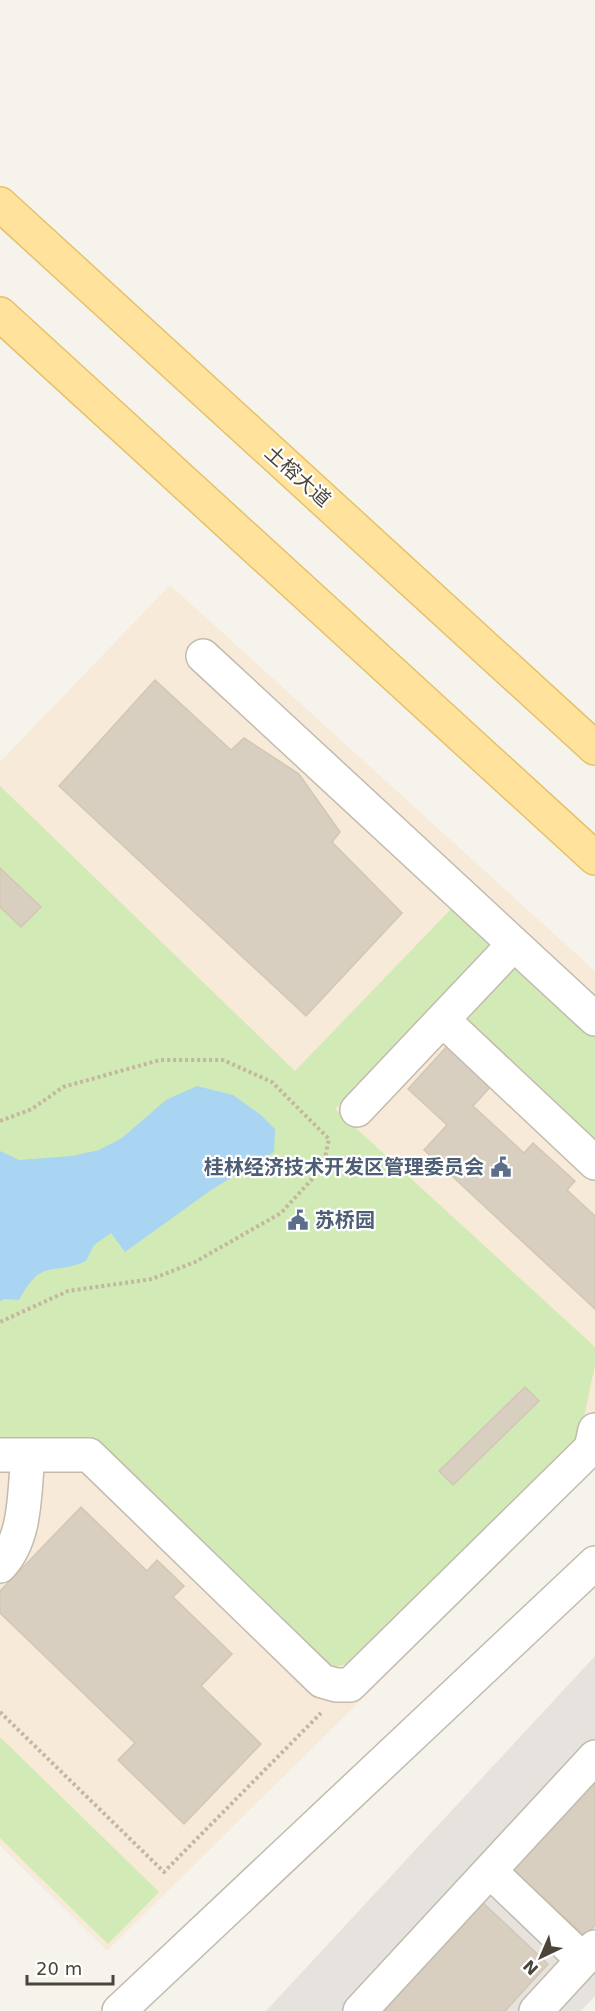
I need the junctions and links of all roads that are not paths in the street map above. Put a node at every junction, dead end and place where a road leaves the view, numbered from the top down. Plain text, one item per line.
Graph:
1 (0, 204) edge
2 (0, 314) edge
3 (202, 656) dead end
4 (595, 748) edge
5 (595, 858) edge
6 (514, 944) junction
7 (595, 1019) edge
8 (443, 1020) junction
9 (357, 1110) dead end
10 (595, 1163) edge
11 (595, 1430) edge
12 (14, 1455) edge
13 (595, 1563) edge
14 (0, 1566) edge
15 (595, 1757) edge
16 (490, 1871) junction
17 (589, 1954) edge
18 (119, 2011) edge
19 (360, 2011) edge
20 (536, 2011) edge

1 - 4 main road, 土榕大道
2 - 5 main road
3 - 6 street
6 - 7 street
6 - 8 street
8 - 9 street
8 - 10 street
11 - 12 street
12 - 14 street
13 - 18 street
15 - 16 street
16 - 17 street
16 - 19 street
17 - 20 street

